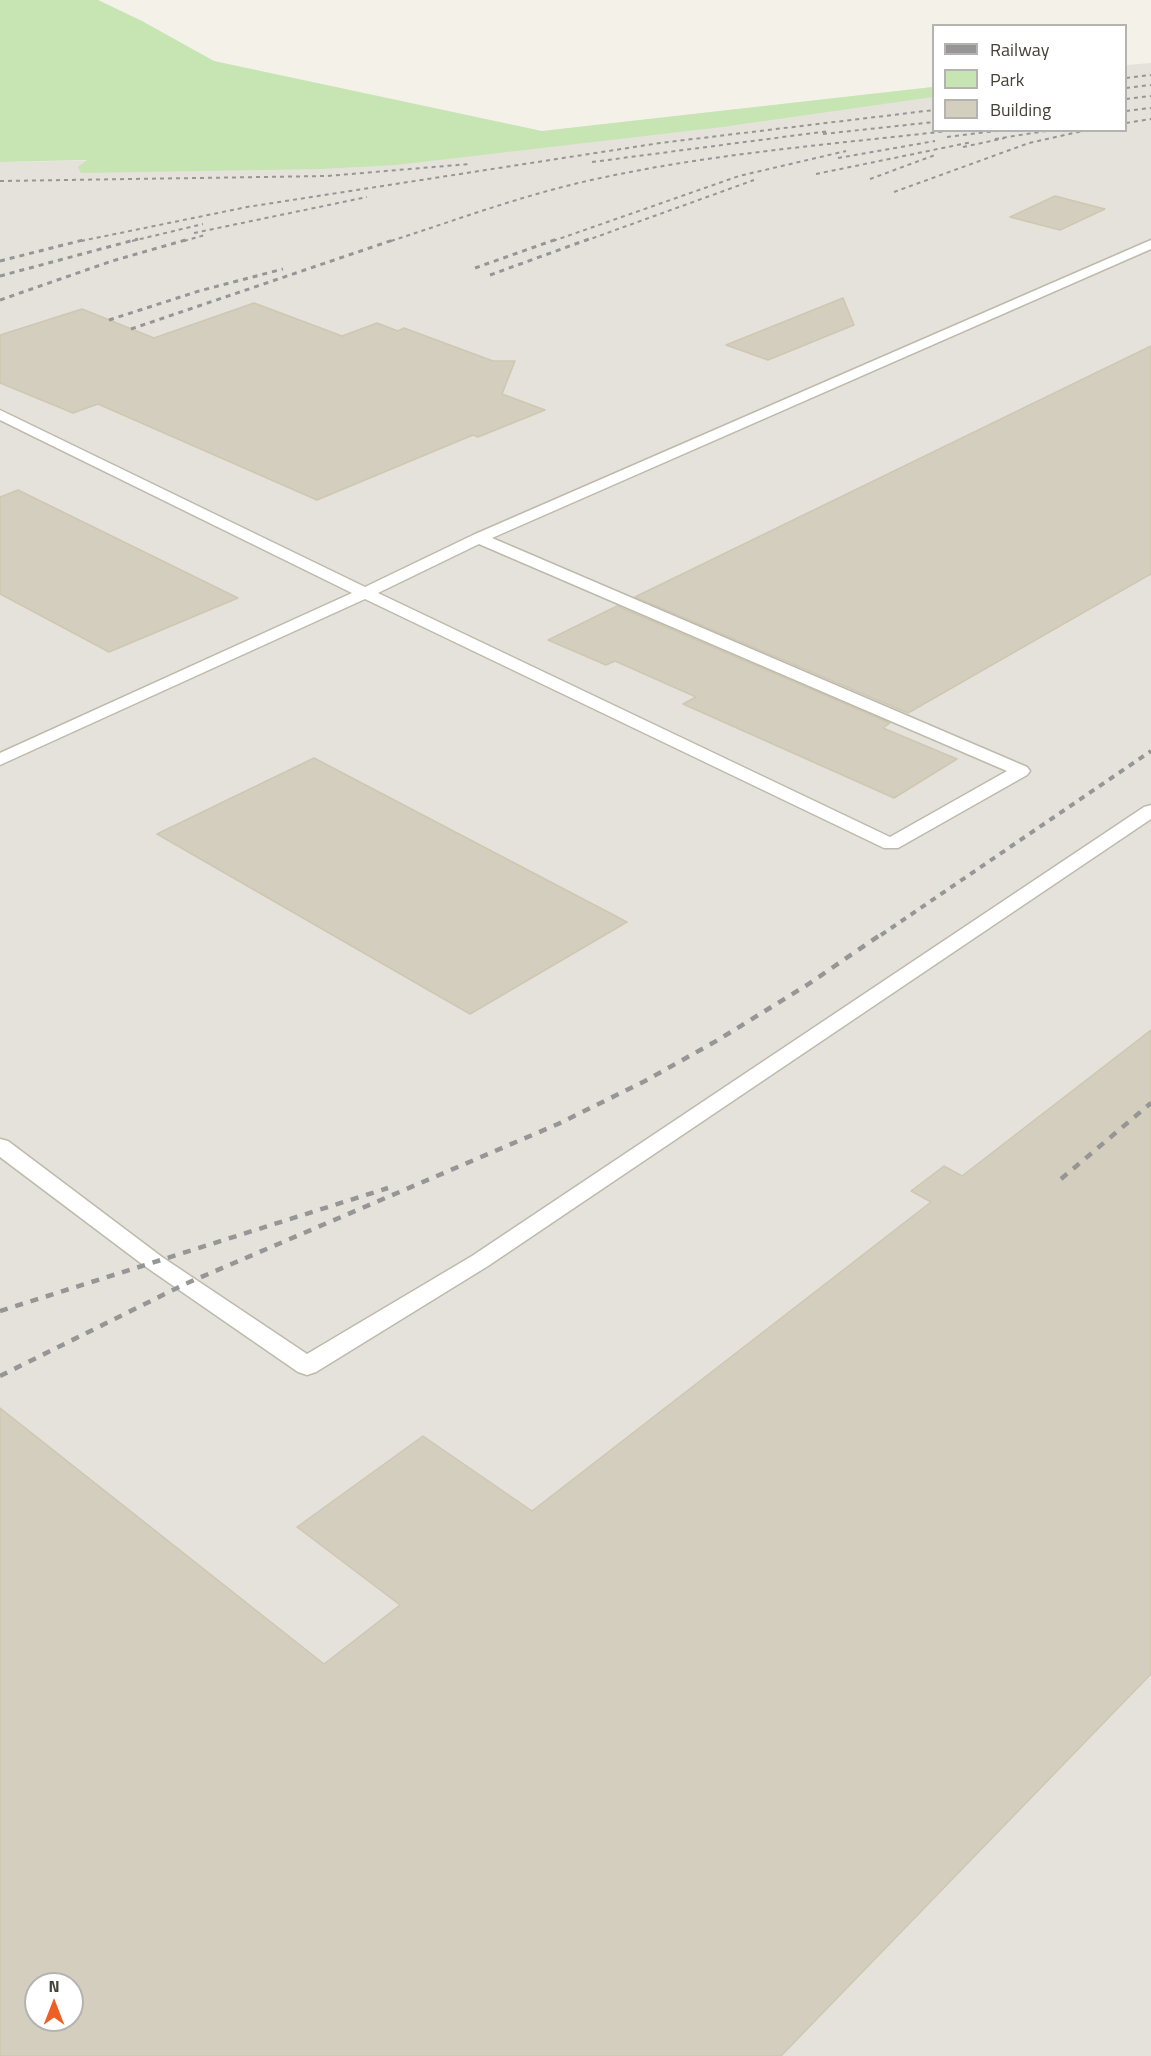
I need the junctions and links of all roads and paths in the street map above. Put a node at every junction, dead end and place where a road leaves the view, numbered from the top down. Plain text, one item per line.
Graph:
1 (1151, 244) edge
2 (0, 414) edge
3 (479, 538) junction
4 (365, 593) junction
5 (0, 760) edge
6 (1151, 811) edge
7 (0, 1146) edge

1 - 3 lane
2 - 4 lane
3 - 4 lane
3 - 4 lane
4 - 5 lane
6 - 7 lane

